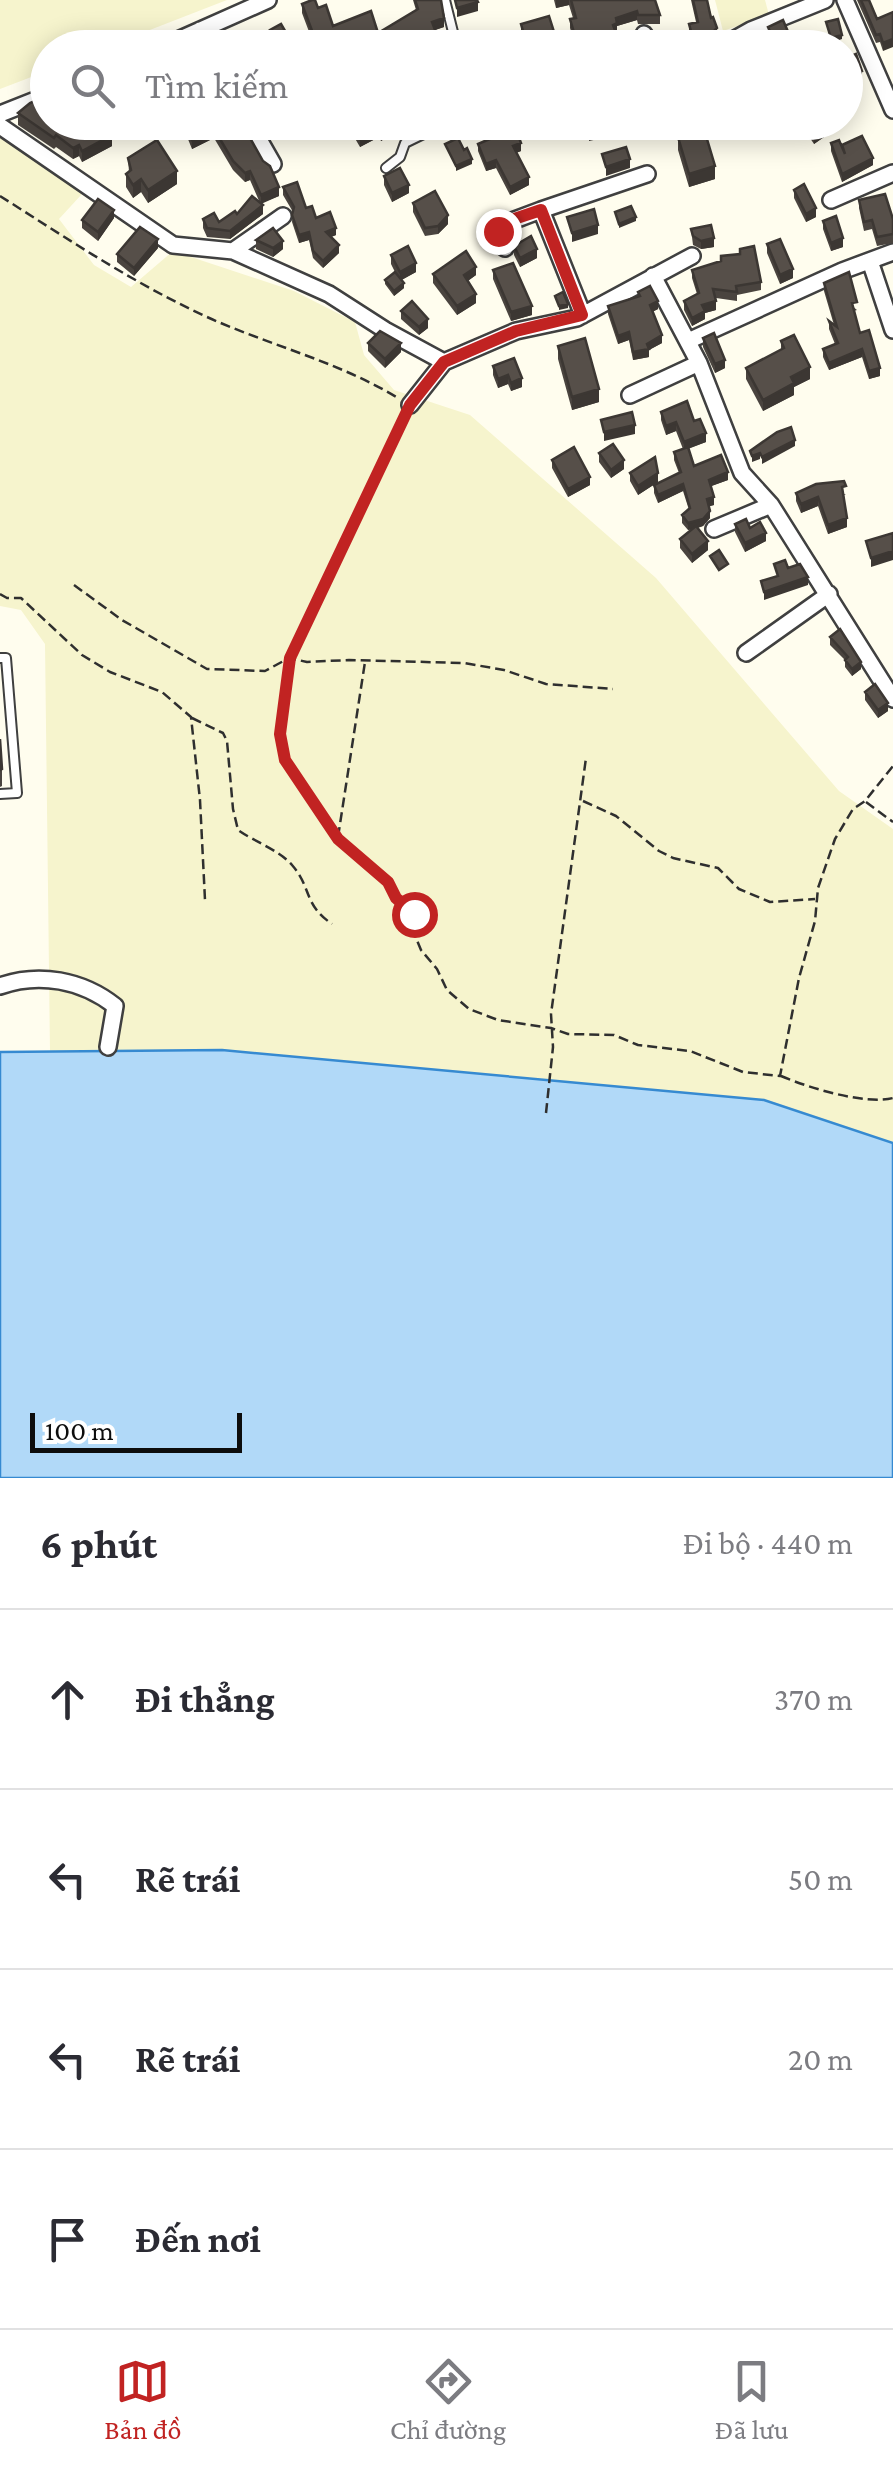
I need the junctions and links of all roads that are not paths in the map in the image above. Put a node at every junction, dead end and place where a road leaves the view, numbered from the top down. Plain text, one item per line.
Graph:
1 (268, 0) edge
2 (445, 0) edge
3 (824, 0) edge
4 (844, 0) edge
5 (200, 30) edge
6 (452, 30) edge
7 (750, 30) edge
8 (857, 30) edge
9 (863, 43) edge
10 (30, 102) edge
11 (893, 110) edge
12 (0, 114) edge
13 (0, 126) edge
14 (259, 140) edge
15 (411, 140) edge
16 (273, 164) edge
17 (386, 168) dead end
18 (893, 173) edge
19 (646, 174) dead end
20 (830, 200) dead end
21 (541, 210) junction
22 (283, 216) dead end
23 (505, 248) dead end
24 (233, 252) junction
25 (893, 252) edge
26 (692, 256) dead end
27 (870, 261) junction
28 (653, 276) junction
29 (582, 315) junction
30 (893, 330) edge
31 (688, 341) junction
32 (444, 362) junction
33 (698, 362) junction
34 (630, 395) dead end
35 (410, 405) road end
36 (770, 506) junction
37 (714, 530) dead end
38 (828, 594) junction
39 (746, 653) dead end
40 (0, 658) edge
41 (893, 699) edge
42 (0, 794) edge
43 (0, 986) edge
44 (108, 1047) dead end

1 - 5 street
2 - 6 lane
3 - 7 street
4 - 8 street
9 - 11 street
10 - 12 street
13 - 24 street
14 - 16 street
15 - 17 lane
18 - 20 street
19 - 21 street
21 - 23 street
21 - 29 street
22 - 24 street
24 - 32 street
25 - 27 street
26 - 28 street
27 - 30 street
27 - 31 street
28 - 29 street
28 - 31 street
29 - 32 street
31 - 33 street
32 - 35 street
33 - 34 street
33 - 36 street
36 - 37 street
36 - 38 street
38 - 39 street
38 - 41 street
40 - 42 lane
43 - 44 street

